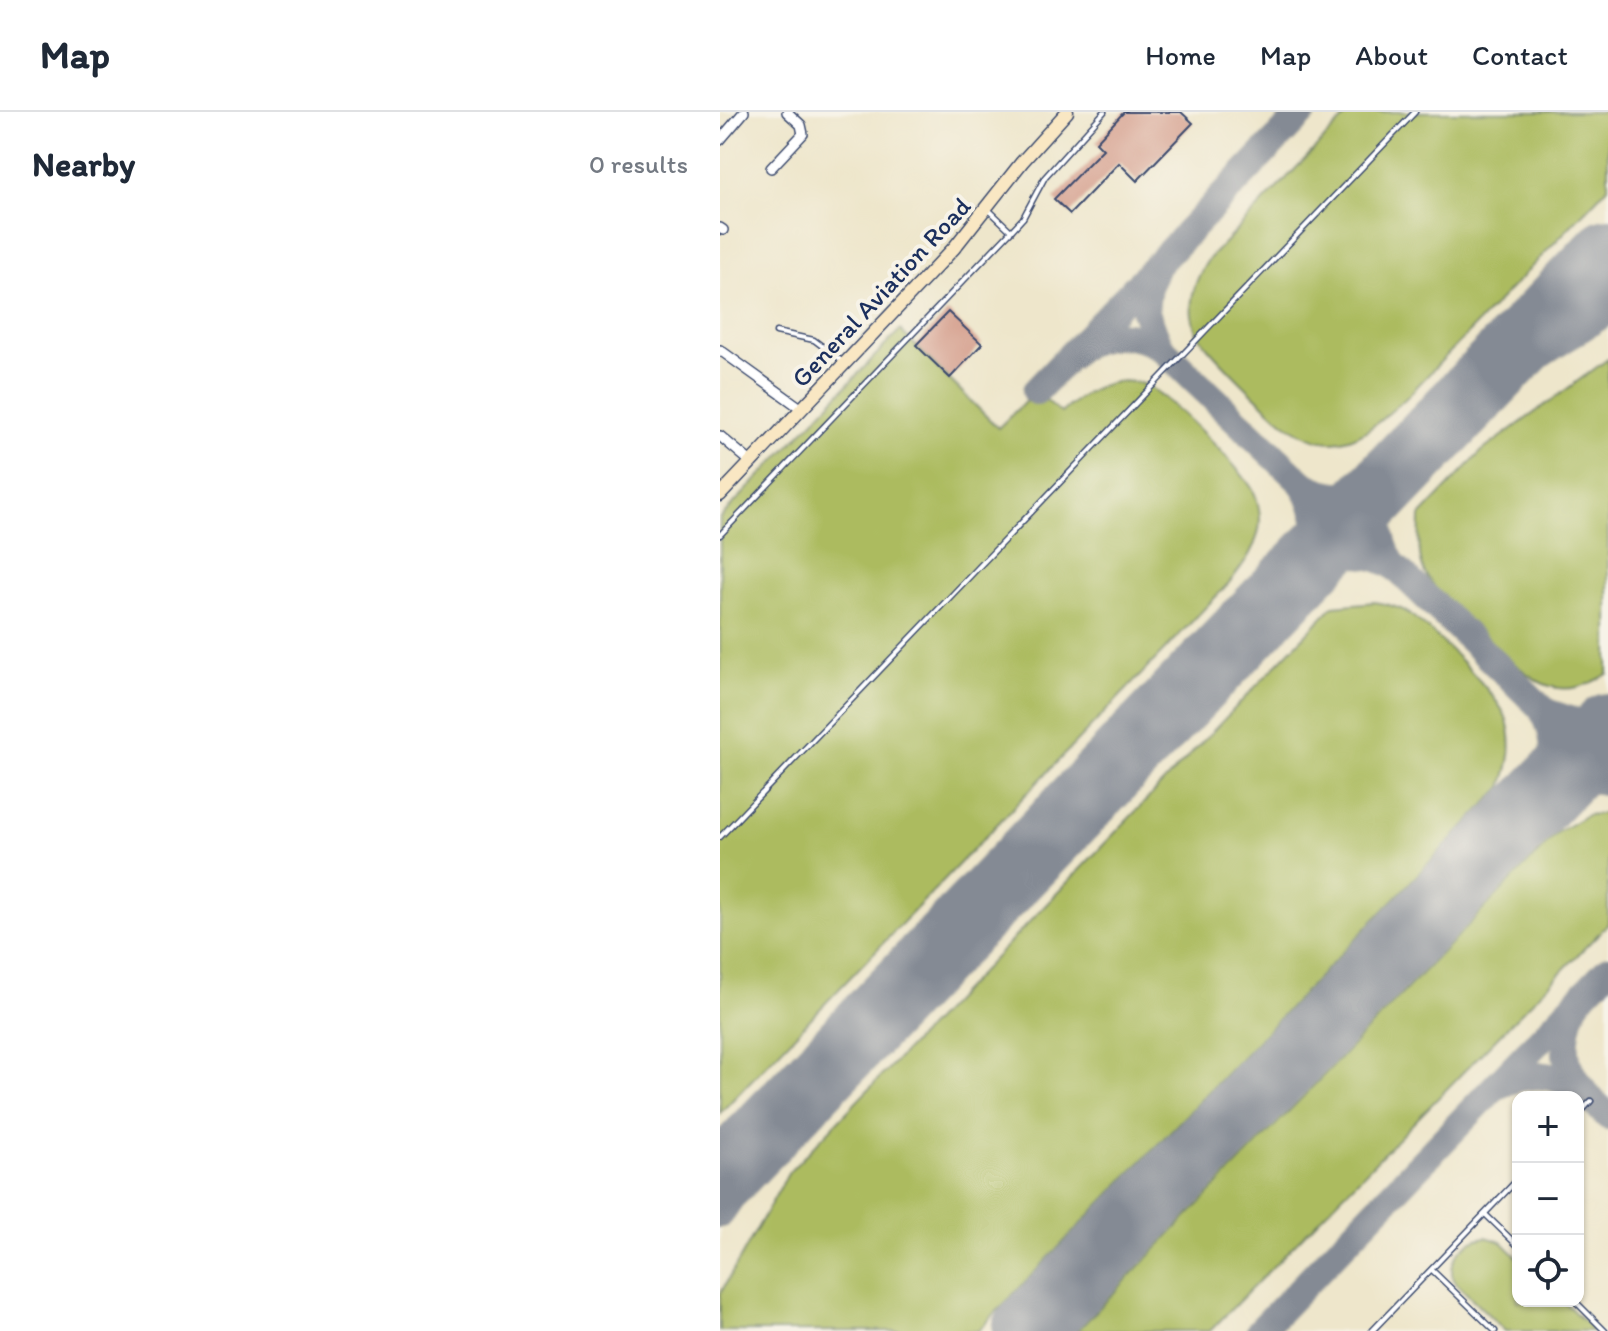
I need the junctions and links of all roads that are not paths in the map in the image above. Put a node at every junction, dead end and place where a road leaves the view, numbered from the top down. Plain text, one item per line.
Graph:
1 (744, 112) edge
2 (787, 112) edge
3 (1067, 112) edge
4 (1104, 112) edge
5 (1415, 112) edge
6 (720, 140) edge
7 (771, 168) dead end
8 (988, 209) junction
9 (1011, 231) junction
10 (776, 332) dead end
11 (720, 350) edge
12 (843, 363) junction
13 (802, 409) junction
14 (720, 436) edge
15 (752, 463) junction
16 (720, 495) edge
17 (720, 535) edge
18 (720, 837) edge
19 (1591, 1101) dead end
20 (1584, 1109) edge
21 (1512, 1185) edge
22 (1485, 1214) junction
23 (1512, 1240) edge
24 (1432, 1270) junction
25 (1581, 1307) edge
26 (1372, 1331) edge
27 (1495, 1331) edge
28 (1605, 1331) edge

1 - 6 street
2 - 7 street
3 - 8 main road, General Aviation Road
4 - 9 lane
5 - 18 lane
8 - 9 lane
8 - 12 main road, General Aviation Road
9 - 17 lane
10 - 12 lane
11 - 13 street
12 - 13 main road, General Aviation Road
13 - 15 main road, General Aviation Road
14 - 15 street
15 - 16 main road, General Aviation Road
19 - 20 lane
21 - 22 lane
22 - 23 lane
22 - 24 lane
24 - 26 lane
24 - 27 lane
25 - 28 lane

